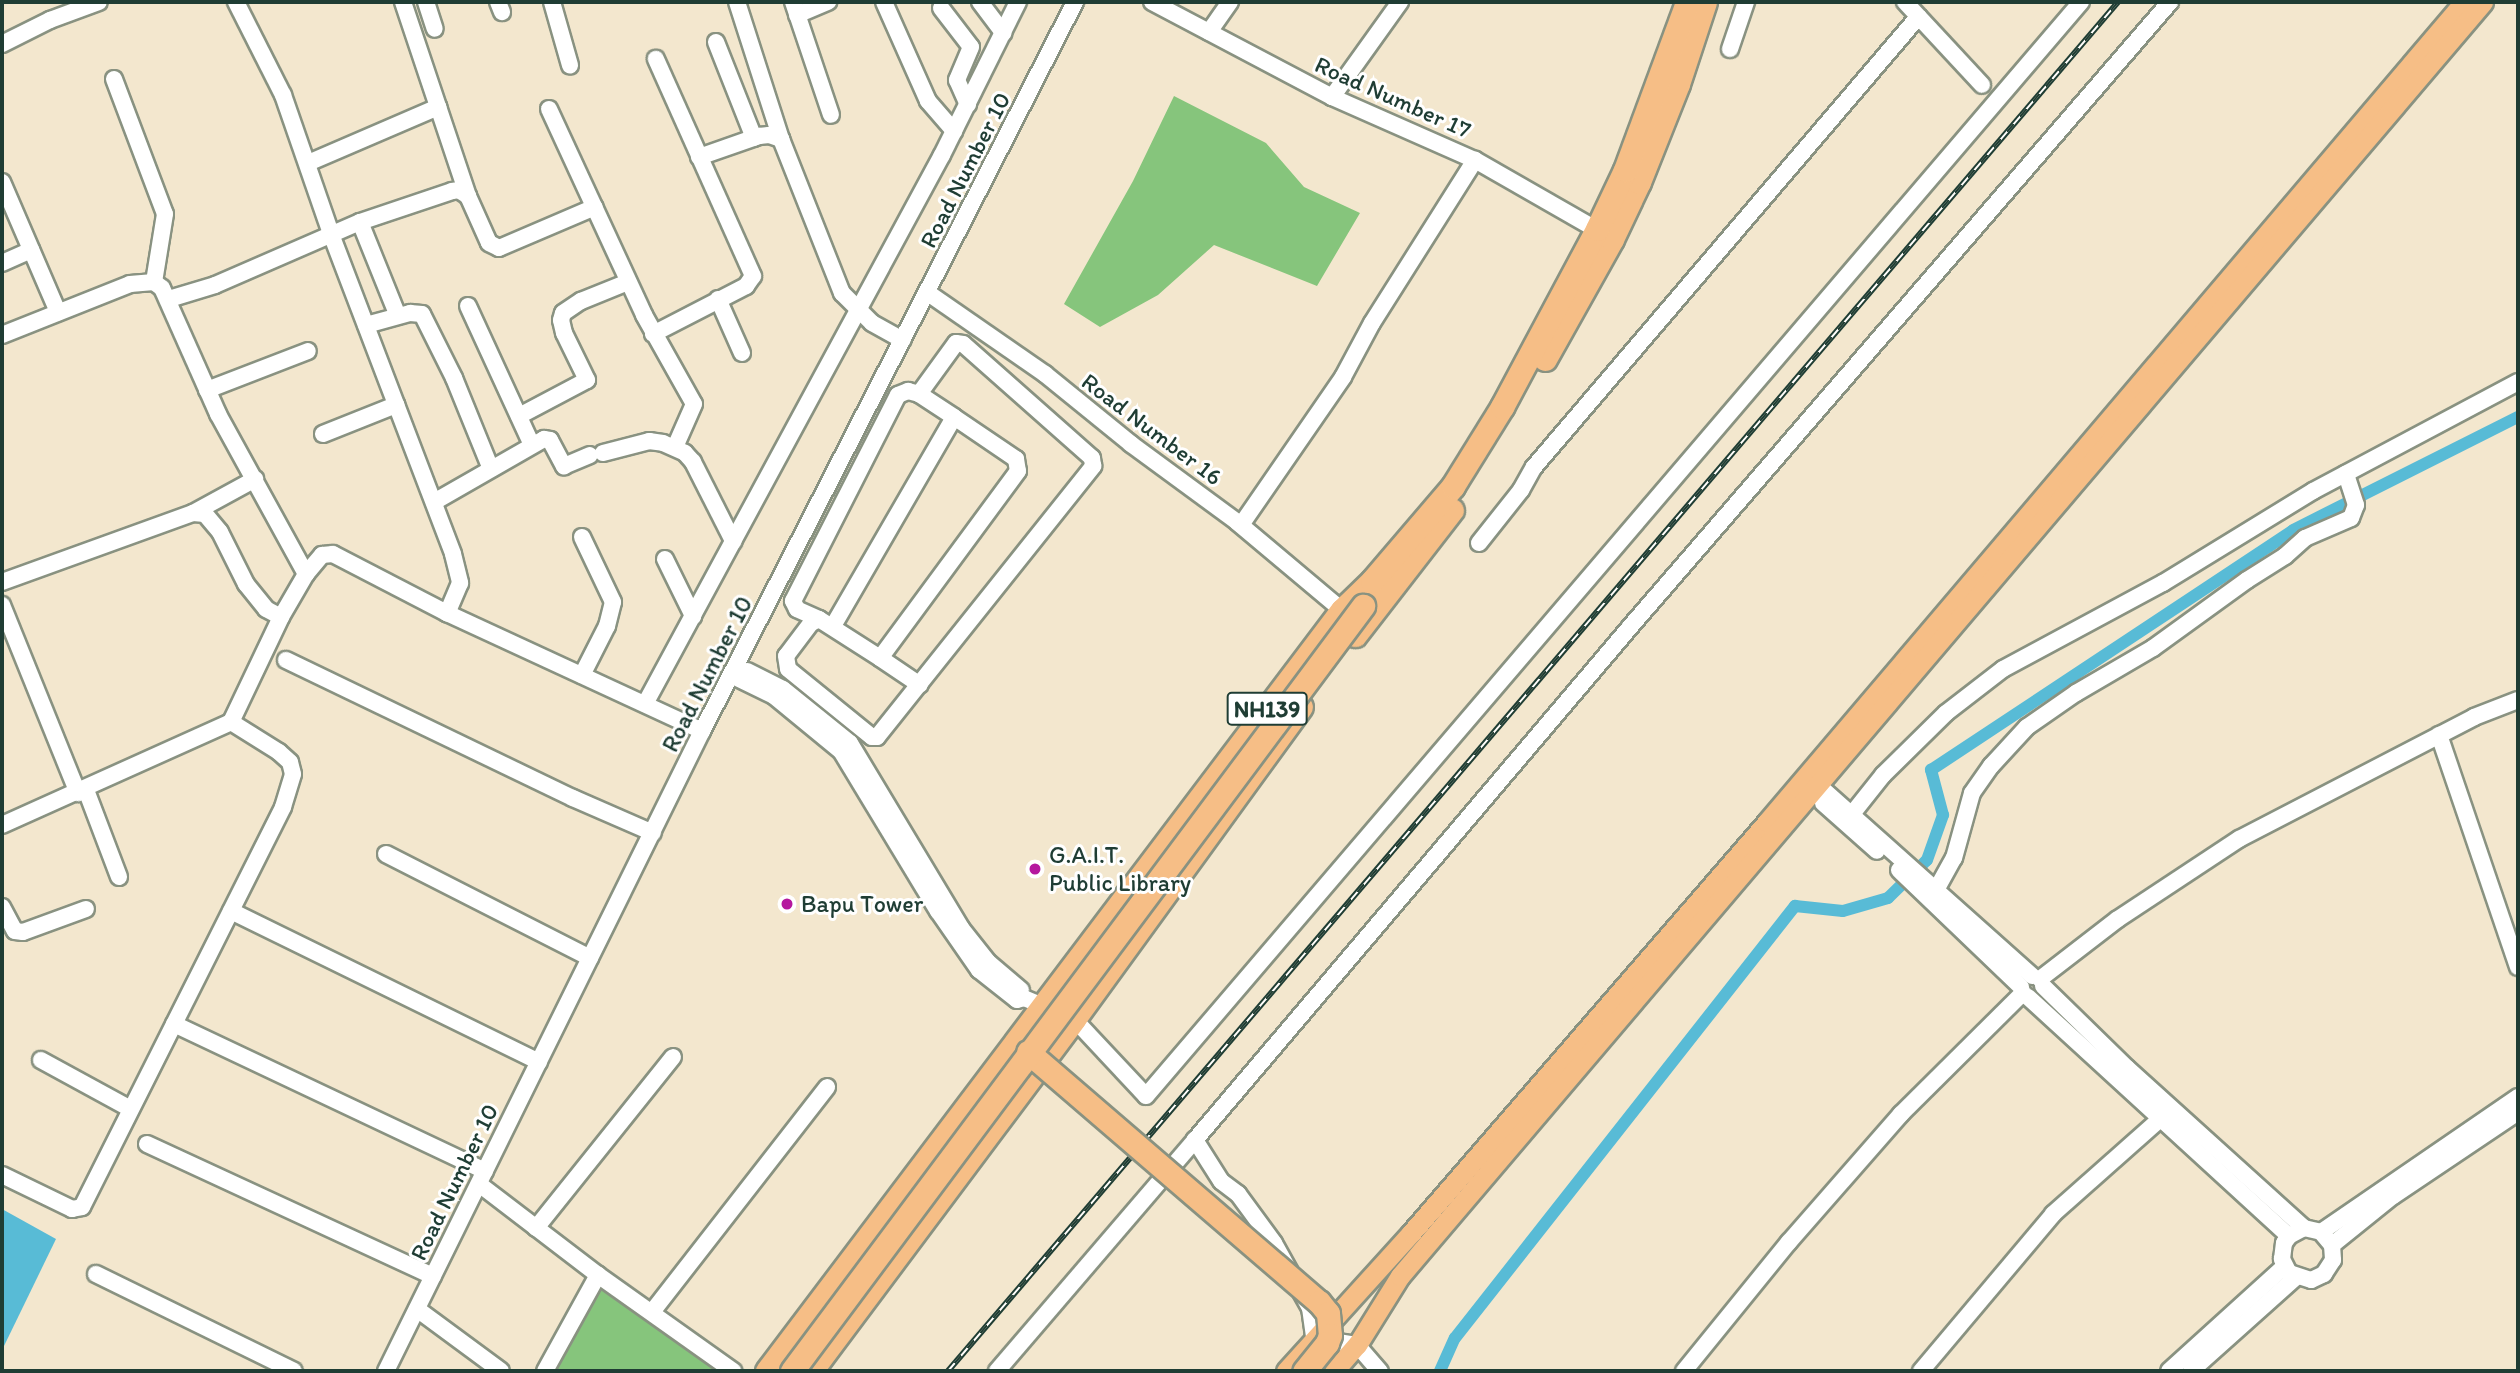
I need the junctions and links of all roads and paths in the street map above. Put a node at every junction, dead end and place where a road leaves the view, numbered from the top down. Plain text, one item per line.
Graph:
1 (236, 2) edge
2 (402, 2) edge
3 (426, 2) edge
4 (552, 2) edge
5 (737, 2) edge
6 (828, 2) edge
7 (884, 2) edge
8 (980, 2) edge
9 (1018, 2) edge
10 (1075, 2) edge
11 (1152, 2) edge
12 (1230, 2) edge
13 (1400, 2) edge
14 (1687, 2) edge
15 (1705, 2) edge
16 (1746, 2) edge
17 (1905, 2) edge
18 (2081, 2) edge
19 (2170, 2) edge
20 (2464, 2) edge
21 (2483, 2) edge
22 (90, 3) edge
23 (795, 8) edge
24 (941, 8) dead end
25 (1918, 17) junction
26 (435, 29) dead end
27 (1209, 32) junction
28 (1003, 33) junction
29 (716, 42) dead end
30 (2, 44) edge
31 (1730, 49) dead end
32 (656, 59) dead end
33 (570, 65) dead end
34 (114, 79) dead end
35 (1982, 85) dead end
36 (1332, 97) junction
37 (968, 105) junction
38 (438, 107) junction
39 (549, 109) dead end
40 (831, 114) dead end
41 (954, 131) junction
42 (754, 138) junction
43 (781, 139) junction
44 (699, 157) junction
45 (1475, 159) junction
46 (308, 163) junction
47 (3, 185) edge
48 (468, 196) junction
49 (595, 206) junction
50 (360, 222) junction
51 (331, 234) junction
52 (1604, 234) junction
53 (31, 250) junction
54 (2, 262) edge
55 (153, 282) junction
56 (628, 282) junction
57 (928, 293) junction
58 (169, 299) junction
59 (718, 299) junction
60 (468, 306) dead end
61 (856, 310) junction
62 (58, 312) junction
63 (398, 316) junction
64 (366, 325) junction
65 (653, 334) junction
66 (2, 335) edge
67 (903, 340) junction
68 (308, 351) dead end
69 (742, 353) dead end
70 (2518, 382) edge
71 (207, 390) junction
72 (919, 394) junction
73 (396, 405) junction
74 (519, 416) junction
75 (954, 417) junction
76 (323, 434) dead end
77 (532, 445) junction
78 (675, 447) junction
79 (491, 469) junction
80 (2346, 474) junction
81 (255, 479) junction
82 (434, 502) junction
83 (193, 513) junction
84 (1241, 526) junction
85 (582, 537) dead end
86 (733, 541) junction
87 (1479, 543) dead end
88 (664, 559) dead end
89 (306, 574) junction
90 (2, 582) edge
91 (1367, 598) junction
92 (2, 606) edge
93 (447, 612) junction
94 (693, 616) junction
95 (281, 617) junction
96 (826, 622) junction
97 (880, 658) junction
98 (286, 660) dead end
99 (788, 669) junction
100 (734, 670) junction
101 (582, 675) junction
102 (920, 685) junction
103 (776, 691) junction
104 (2518, 700) edge
105 (645, 705) junction
106 (231, 722) junction
107 (702, 731) junction
108 (2439, 735) junction
109 (1810, 784) junction
110 (82, 791) junction
111 (1852, 814) junction
112 (2, 825) edge
113 (653, 833) junction
114 (386, 854) dead end
115 (1903, 867) junction
116 (118, 877) dead end
117 (1929, 889) junction
118 (2, 907) edge
119 (86, 909) dead end
120 (231, 911) junction
121 (590, 958) junction
122 (2518, 967) edge
123 (2031, 986) junction
124 (1034, 1003) junction
125 (1074, 1019) junction
126 (174, 1024) junction
127 (1028, 1052) junction
128 (673, 1057) dead end
129 (41, 1060) dead end
130 (539, 1062) junction
131 (986, 1083) junction
132 (827, 1087) dead end
133 (2518, 1097) edge
134 (1012, 1103) junction
135 (131, 1109) junction
136 (2518, 1112) edge
137 (2159, 1120) junction
138 (1195, 1140) junction
139 (148, 1144) dead end
140 (2, 1175) edge
141 (482, 1178) junction
142 (536, 1228) junction
143 (2304, 1228) junction
144 (2289, 1236) junction
145 (2327, 1238) junction
146 (2290, 1272) junction
147 (96, 1274) dead end
148 (598, 1275) junction
149 (433, 1276) junction
150 (416, 1309) junction
151 (652, 1312) junction
152 (1314, 1338) junction
153 (1357, 1345) junction
154 (295, 1371) edge
155 (386, 1371) edge
156 (501, 1371) edge
157 (545, 1371) edge
158 (733, 1371) edge
159 (767, 1371) edge
160 (792, 1371) edge
161 (811, 1371) edge
162 (997, 1371) edge
163 (1286, 1371) edge
164 (1304, 1371) edge
165 (1334, 1371) edge
166 (1380, 1371) edge
167 (1684, 1371) edge
168 (1921, 1371) edge
169 (2169, 1371) edge
170 (2191, 1371) edge

1 - 46 street
2 - 38 street
3 - 26 street
4 - 33 street
5 - 43 street
6 - 23 street
7 - 41 street
8 - 28 street
9 - 28 street
10 - 57 street, Road Number 10
11 - 27 street, Road Number 17
12 - 27 street
13 - 36 street
14 - 52 highway, NH139
15 - 52 highway, NH139
16 - 31 street
17 - 25 street
18 - 125 street
19 - 138 street
20 - 109 main road
21 - 109 main road
22 - 30 street
23 - 40 street
24 - 37 street
25 - 35 street
25 - 87 street
27 - 36 street, Road Number 17
28 - 37 street
29 - 42 street
32 - 44 street
34 - 55 street
36 - 45 street, Road Number 17
37 - 41 street
38 - 46 street
38 - 48 street
39 - 49 street
41 - 61 street
42 - 43 street
42 - 44 street
43 - 61 street
44 - 59 street
45 - 52 street, Road Number 17
45 - 84 street
46 - 51 street
47 - 53 street
48 - 49 street
48 - 50 street
49 - 56 street
50 - 51 street
50 - 63 street
51 - 58 street
51 - 64 street
52 - 91 highway, NH139
53 - 54 street
53 - 62 street
55 - 58 street
55 - 62 street
56 - 65 street
56 - 74 street
57 - 67 street, Road Number 10
57 - 84 street, Road Number 16
58 - 71 street
59 - 65 street
59 - 69 street
60 - 74 street
61 - 67 street
61 - 86 street
62 - 66 street
63 - 64 street
63 - 79 street
64 - 73 street
65 - 78 street
67 - 100 street, Road Number 10
68 - 71 street
70 - 80 street
71 - 81 street
72 - 75 street
72 - 96 street
72 - 102 street
73 - 76 street
73 - 82 street
74 - 77 street
75 - 96 street
75 - 97 street
77 - 78 street
77 - 79 street
78 - 86 street
79 - 82 street
80 - 111 street
80 - 117 street
81 - 83 street
81 - 89 street
82 - 93 street
83 - 90 street
83 - 95 street
84 - 91 street, Road Number 16
85 - 101 street
86 - 94 street
88 - 94 street
89 - 93 street
89 - 95 street
91 - 124 highway, NH139
91 - 125 highway, NH139
91 - 127 highway, bridge
92 - 110 street
93 - 101 street
94 - 105 street
95 - 106 street
96 - 97 street
96 - 99 street
97 - 102 street
98 - 113 street
99 - 102 street
99 - 103 street
100 - 103 street
100 - 107 street, Road Number 10
101 - 105 street
103 - 124 street
104 - 108 street
105 - 107 street
106 - 110 street
106 - 120 street
107 - 113 street, Road Number 10
108 - 122 street
108 - 123 street
109 - 111 street
109 - 115 street
109 - 152 main road
109 - 153 main road
110 - 112 street
110 - 116 street
111 - 115 street
113 - 121 street, Road Number 10
114 - 121 street
115 - 117 street
117 - 123 street
118 - 119 street
120 - 126 street
120 - 130 street
121 - 130 street, Road Number 10
123 - 137 street
123 - 143 street
123 - 167 street
124 - 125 street
124 - 131 highway, NH139
125 - 134 highway, NH139
126 - 135 street
126 - 141 street
127 - 160 highway, bridge
127 - 164 highway, bridge
128 - 142 street
129 - 135 street
130 - 141 street, Road Number 10
131 - 134 highway
131 - 159 highway, NH139
132 - 151 street
133 - 145 street
134 - 161 highway, NH139
135 - 140 street
136 - 145 street
137 - 144 street
137 - 168 street
138 - 152 street
138 - 162 street
139 - 149 street
141 - 142 street
141 - 149 street, Road Number 10
142 - 148 street
143 - 144 street
143 - 145 street
144 - 146 street
145 - 146 street
146 - 169 street
146 - 170 street
147 - 154 street
148 - 151 street
148 - 157 street
149 - 150 street, Road Number 10
150 - 155 street, Road Number 10
150 - 156 street
151 - 158 street
152 - 153 street
152 - 163 main road
153 - 165 main road
153 - 166 street

